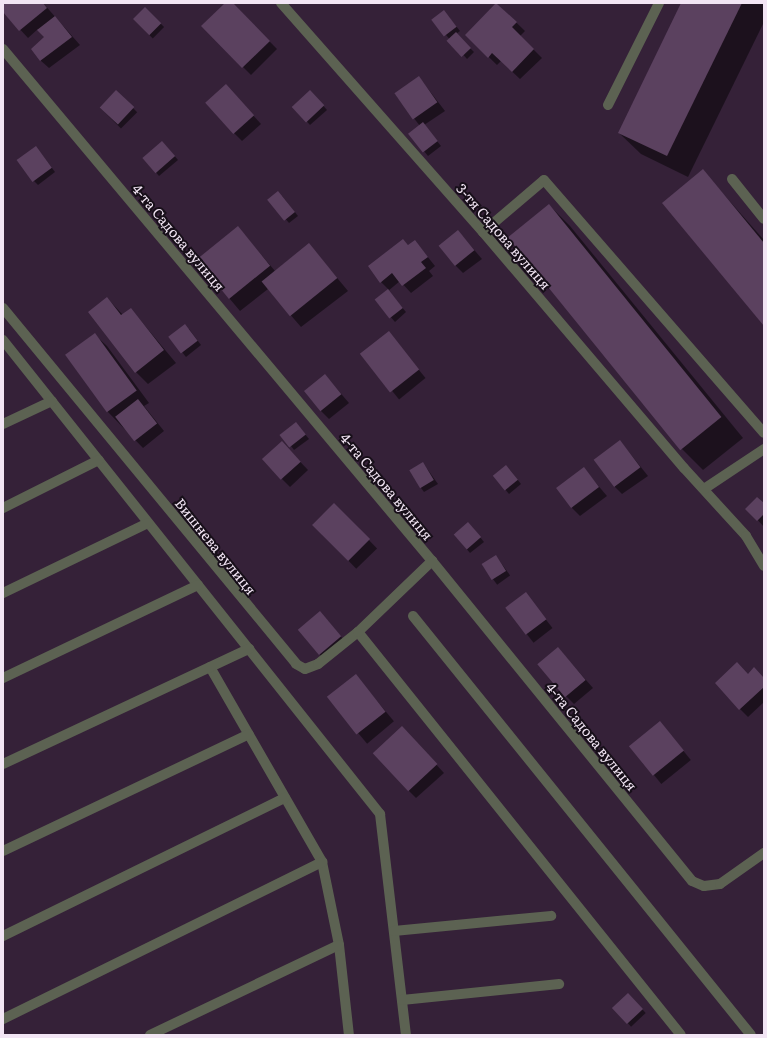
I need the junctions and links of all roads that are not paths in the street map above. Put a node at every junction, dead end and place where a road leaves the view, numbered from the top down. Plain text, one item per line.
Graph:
1 (281, 3) edge
2 (659, 3) edge
3 (3, 49) edge
4 (608, 105) dead end
5 (732, 179) dead end
6 (764, 219) edge
7 (483, 232) junction
8 (3, 308) edge
9 (3, 341) edge
10 (52, 401) junction
11 (3, 424) edge
12 (764, 433) edge
13 (764, 448) edge
14 (99, 460) junction
15 (704, 489) junction
16 (3, 508) edge
17 (148, 523) junction
18 (432, 562) junction
19 (764, 566) edge
20 (198, 585) junction
21 (3, 593) edge
22 (413, 616) dead end
23 (358, 632) junction
24 (249, 649) junction
25 (210, 667) junction
26 (3, 678) edge
27 (249, 734) junction
28 (3, 764) edge
29 (285, 798) junction
30 (3, 851) edge
31 (764, 853) edge
32 (322, 862) junction
33 (551, 916) dead end
34 (394, 931) junction
35 (3, 936) edge
36 (339, 945) junction
37 (559, 984) dead end
38 (402, 1000) junction
39 (3, 1019) edge
40 (347, 1034) edge
41 (150, 1035) edge
42 (406, 1035) edge
43 (681, 1035) edge
44 (751, 1035) edge

1 - 7 street, 3-тя Садова вулиця
2 - 4 street
3 - 18 street, 4-та Садова вулиця
5 - 6 street
7 - 12 street
7 - 15 street, 3-тя Садова вулиця
8 - 23 street, Вишнева вулиця
9 - 10 street
10 - 11 street
10 - 14 street
13 - 15 street
14 - 16 street
14 - 17 street
15 - 19 street
17 - 20 street
17 - 21 street
18 - 23 street, Вишнева вулиця
18 - 31 street, 4-та Садова вулиця
20 - 24 street
20 - 26 street
22 - 44 street
23 - 43 street
24 - 25 street
24 - 34 street
25 - 27 street
25 - 28 street
27 - 29 street
27 - 30 street
29 - 32 street
29 - 35 street
32 - 36 street
32 - 39 street
33 - 34 street
34 - 38 street
36 - 40 street
36 - 41 street
37 - 38 street
38 - 42 street

